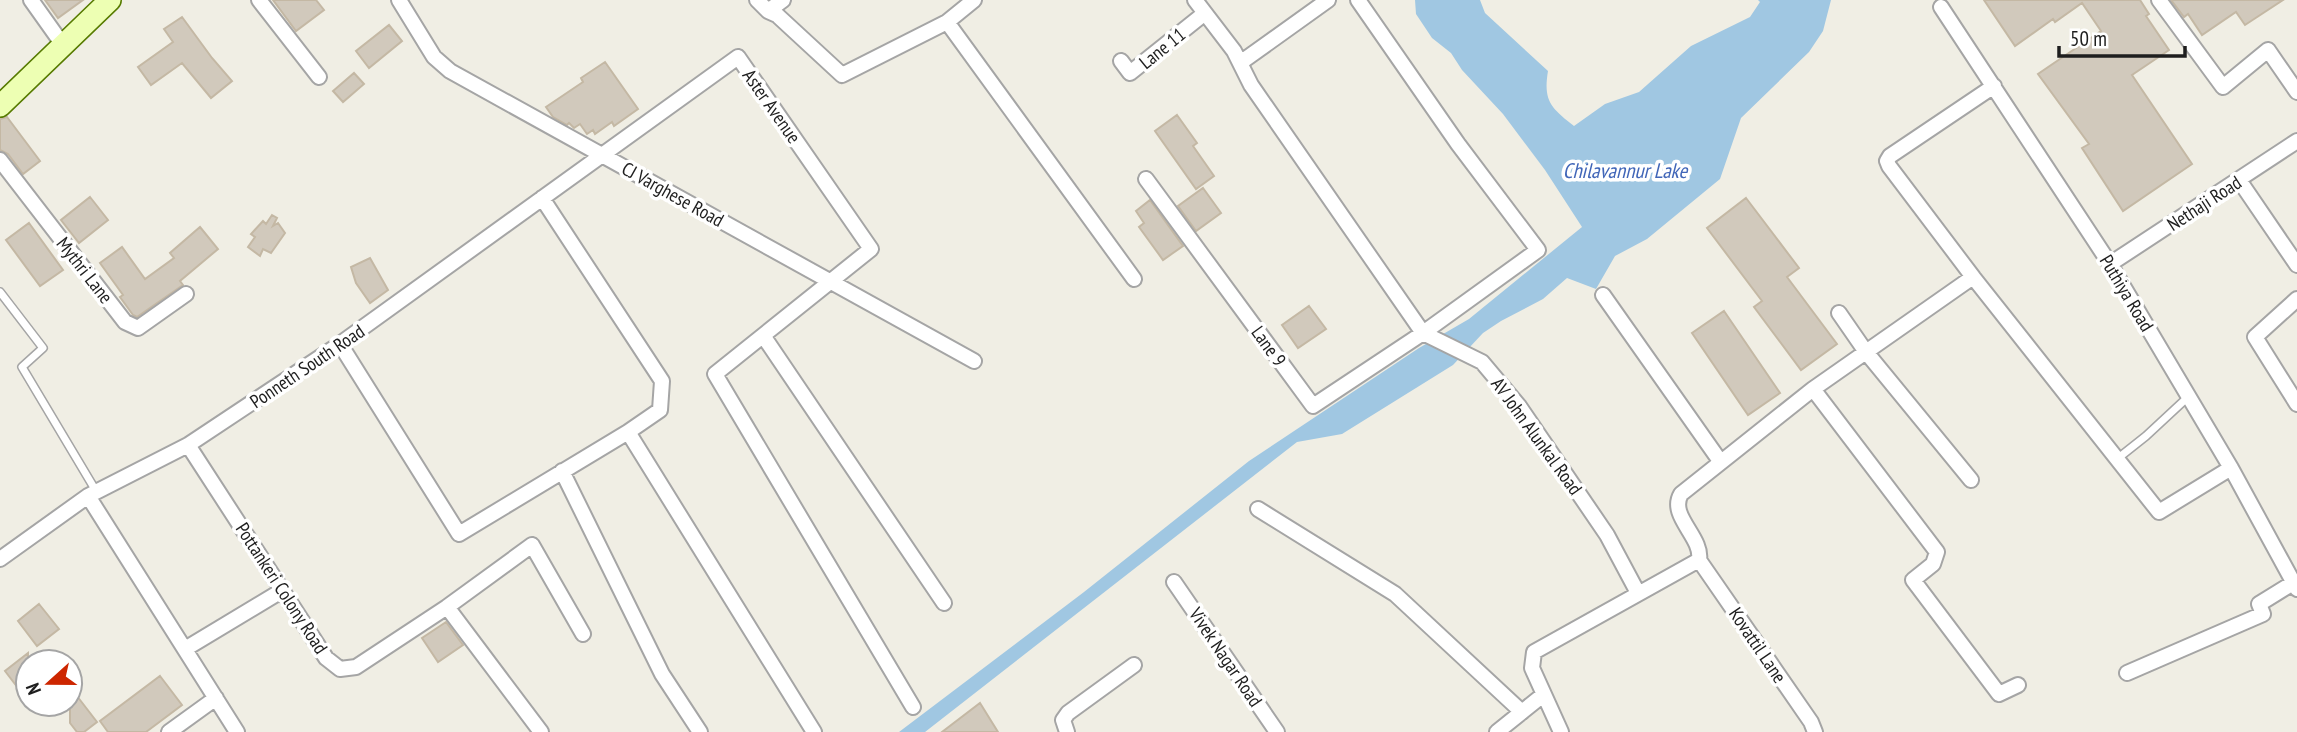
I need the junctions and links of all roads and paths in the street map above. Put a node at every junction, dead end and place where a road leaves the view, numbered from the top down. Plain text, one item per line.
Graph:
1 (31, 0) edge
2 (110, 0) edge
3 (259, 0) edge
4 (399, 0) edge
5 (757, 0) edge
6 (783, 0) edge
7 (974, 0) edge
8 (1195, 0) edge
9 (1328, 0) edge
10 (1358, 0) edge
11 (2159, 0) edge
12 (1941, 7) dead end
13 (768, 11) junction
14 (1205, 13) junction
15 (947, 22) junction
16 (923, 40) dead end
17 (63, 45) junction
18 (1121, 61) dead end
19 (1240, 63) junction
20 (319, 76) dead end
21 (1994, 86) junction
22 (2297, 92) edge
23 (2, 100) edge
24 (2297, 141) edge
25 (602, 155) junction
26 (0, 160) edge
27 (1146, 179) dead end
28 (2239, 180) junction
29 (542, 198) junction
30 (2110, 264) junction
31 (2297, 265) edge
32 (1973, 277) junction
33 (1134, 279) dead end
34 (829, 282) junction
35 (0, 292) edge
36 (186, 294) dead end
37 (1603, 295) dead end
38 (2297, 299) edge
39 (1839, 313) dead end
40 (1423, 333) junction
41 (764, 337) junction
42 (340, 344) junction
43 (1866, 352) junction
44 (974, 361) dead end
45 (1813, 388) junction
46 (2189, 397) junction
47 (2297, 404) edge
48 (628, 432) junction
49 (188, 445) junction
50 (2117, 459) junction
51 (1720, 461) junction
52 (2231, 468) junction
53 (562, 471) junction
54 (1971, 480) dead end
55 (92, 493) junction
56 (1258, 509) dead end
57 (0, 559) edge
58 (1699, 559) junction
59 (1174, 582) dead end
60 (2295, 586) edge
61 (283, 590) junction
62 (1638, 593) junction
63 (944, 603) dead end
64 (447, 607) junction
65 (583, 634) dead end
66 (184, 649) junction
67 (1134, 665) dead end
68 (2127, 673) dead end
69 (2018, 684) dead end
70 (1543, 695) junction
71 (216, 698) junction
72 (914, 707) dead end
73 (1522, 712) junction
74 (169, 732) edge
75 (237, 732) edge
76 (541, 732) edge
77 (699, 732) edge
78 (814, 732) edge
79 (1067, 732) edge
80 (1277, 732) edge
81 (1497, 732) edge
82 (1561, 732) edge
83 (1815, 732) edge

1 - 17 street
2 - 17 street
3 - 20 street
4 - 25 street, CJ Varghese Road
5 - 13 street
6 - 13 street
7 - 15 street
8 - 14 street, AV John Alunkal Road
9 - 19 street
10 - 40 street
11 - 22 street
12 - 21 street, Puthiya Road
13 - 15 street
14 - 18 street, Lane 11
14 - 19 street, AV John Alunkal Road
15 - 16 street
15 - 33 street
17 - 23 street
19 - 40 street, AV John Alunkal Road
21 - 30 street, Puthiya Road
21 - 32 street
24 - 28 street, Nethaji Road
25 - 29 street, Ponneth South Road
25 - 34 street, CJ Varghese Road
25 - 34 street, Aster Avenue
26 - 36 street, Mythri Lane
27 - 40 street, Lane 9
28 - 30 street, Nethaji Road
28 - 31 street
29 - 42 street, Ponneth South Road
29 - 48 street
30 - 46 street, Puthiya Road
32 - 43 street
32 - 50 street
34 - 41 street
34 - 44 street, CJ Varghese Road
35 - 55 lane
37 - 51 street
38 - 47 street
39 - 43 street
40 - 62 street, AV John Alunkal Road
41 - 63 street
41 - 72 street
42 - 49 street, Ponneth South Road
42 - 53 street
43 - 45 street
43 - 54 street
45 - 51 street
45 - 69 street
46 - 50 lane
46 - 52 street, Puthiya Road
48 - 53 street
48 - 78 street
49 - 55 street, Ponneth South Road
49 - 61 street, Pottankeri Colony Road
50 - 52 street
51 - 58 street, Kovattil Lane
52 - 60 street, Puthiya Road
53 - 77 street
55 - 57 street, Ponneth South Road
55 - 66 street
56 - 73 street
58 - 62 street
58 - 83 street, Kovattil Lane
59 - 80 street, Vivek Nagar Road
60 - 68 street
61 - 64 street, Pottankeri Colony Road
61 - 66 street
62 - 70 street
64 - 65 street, Pottankeri Colony Road
64 - 76 street
66 - 71 street
67 - 79 street
70 - 73 street
70 - 82 street
71 - 74 street
71 - 75 street
73 - 81 street

